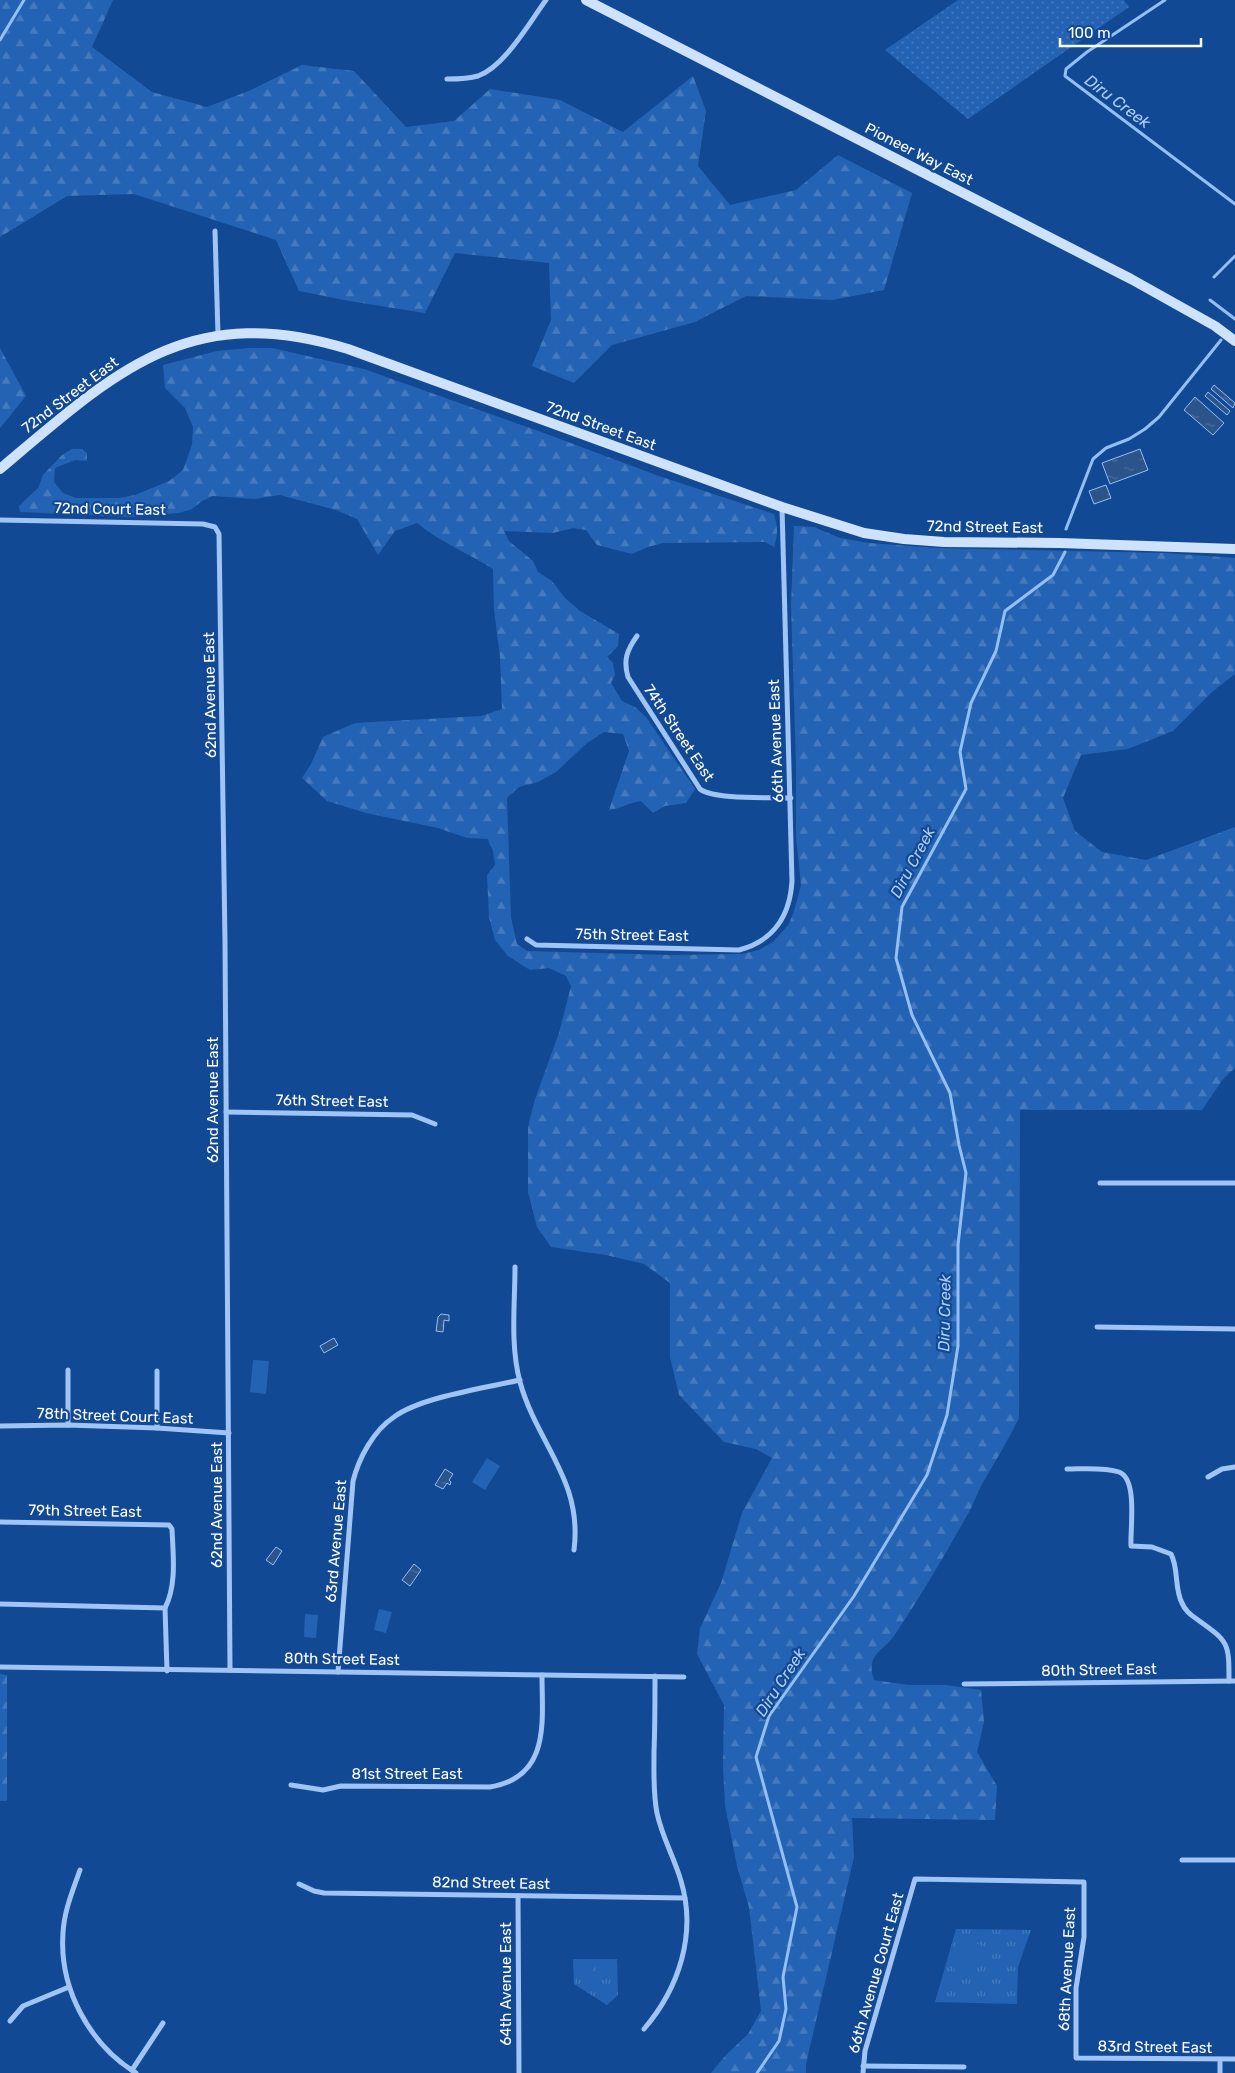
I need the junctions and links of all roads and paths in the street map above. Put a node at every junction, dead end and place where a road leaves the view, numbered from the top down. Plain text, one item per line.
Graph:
1 (546, 0) edge
2 (586, 0) edge
3 (447, 79) dead end
4 (214, 230) dead end
5 (218, 335) junction
6 (1235, 341) edge
7 (0, 469) edge
8 (782, 507) junction
9 (0, 520) edge
10 (218, 530) joint
11 (1235, 549) edge
12 (637, 636) dead end
13 (791, 798) junction
14 (527, 939) dead end
15 (739, 950) joint
16 (226, 1112) junction
17 (435, 1124) dead end
18 (1100, 1183) dead end
19 (1235, 1183) edge
20 (515, 1267) dead end
21 (1097, 1327) dead end
22 (1235, 1329) edge
23 (68, 1370) dead end
24 (157, 1371) dead end
25 (520, 1380) junction
26 (68, 1425) junction
27 (0, 1426) edge
28 (156, 1428) junction
29 (229, 1433) junction
30 (1235, 1468) edge
31 (1067, 1469) dead end
32 (1208, 1477) dead end
33 (0, 1522) edge
34 (574, 1550) dead end
35 (0, 1604) edge
36 (165, 1608) junction
37 (0, 1667) edge
38 (230, 1670) junction
39 (167, 1671) junction
40 (338, 1672) junction
41 (542, 1675) junction
42 (655, 1676) junction
43 (684, 1678) dead end
44 (1229, 1681) junction
45 (1235, 1681) edge
46 (964, 1684) dead end
47 (292, 1785) dead end
48 (1182, 1860) dead end
49 (1235, 1860) edge
50 (80, 1870) dead end
51 (1084, 1882) joint
52 (299, 1884) dead end
53 (518, 1896) junction
54 (685, 1898) junction
55 (70, 1987) junction
56 (10, 2021) dead end
57 (163, 2024) dead end
58 (644, 2029) dead end
59 (1076, 2058) joint
60 (1235, 2059) edge
61 (1220, 2060) junction
62 (863, 2066) junction
63 (964, 2067) dead end
64 (134, 2072) edge
65 (519, 2073) edge
66 (863, 2073) edge
67 (1220, 2073) edge

1 - 3 street
2 - 6 main road, Pioneer Way East
4 - 5 street
5 - 7 main road, 72nd Street East
5 - 8 main road, 72nd Street East
8 - 11 main road, 72nd Street East
8 - 13 street, 66th Avenue East
9 - 10 street, 72nd Court East
10 - 16 street, 62nd Avenue East
12 - 13 street, 74th Street East
13 - 15 street, 66th Avenue East
14 - 15 street, 75th Street East
16 - 17 street, 76th Street East
16 - 29 street, 62nd Avenue East
18 - 19 street
20 - 25 street
21 - 22 street
23 - 26 street
24 - 28 street
25 - 34 street
25 - 40 street, 63rd Avenue East
26 - 27 street, 78th Street Court East
26 - 28 street, 78th Street Court East
28 - 29 street, 78th Street Court East
29 - 38 street, 62nd Avenue East
30 - 32 street
31 - 44 street
33 - 36 street, 79th Street East
35 - 36 street
36 - 39 street
37 - 39 street, 80th Street East
38 - 39 street, 80th Street East
38 - 40 street, 80th Street East
40 - 41 street, 80th Street East
41 - 42 street, 80th Street East
41 - 47 street, 81st Street East
42 - 43 street, 80th Street East
42 - 54 street
44 - 45 street, 80th Street East
44 - 46 street, 80th Street East
48 - 49 street
50 - 55 street
51 - 59 street, 68th Avenue East
51 - 62 street, 66th Avenue Court East
52 - 53 street, 82nd Street East
53 - 54 street, 82nd Street East
53 - 65 street, 64th Avenue East
54 - 58 street
55 - 56 street
55 - 64 street
57 - 64 street
59 - 61 street, 83rd Street East
60 - 61 street, 83rd Street East
61 - 67 street
62 - 63 street
62 - 66 street, 66th Avenue Court East

